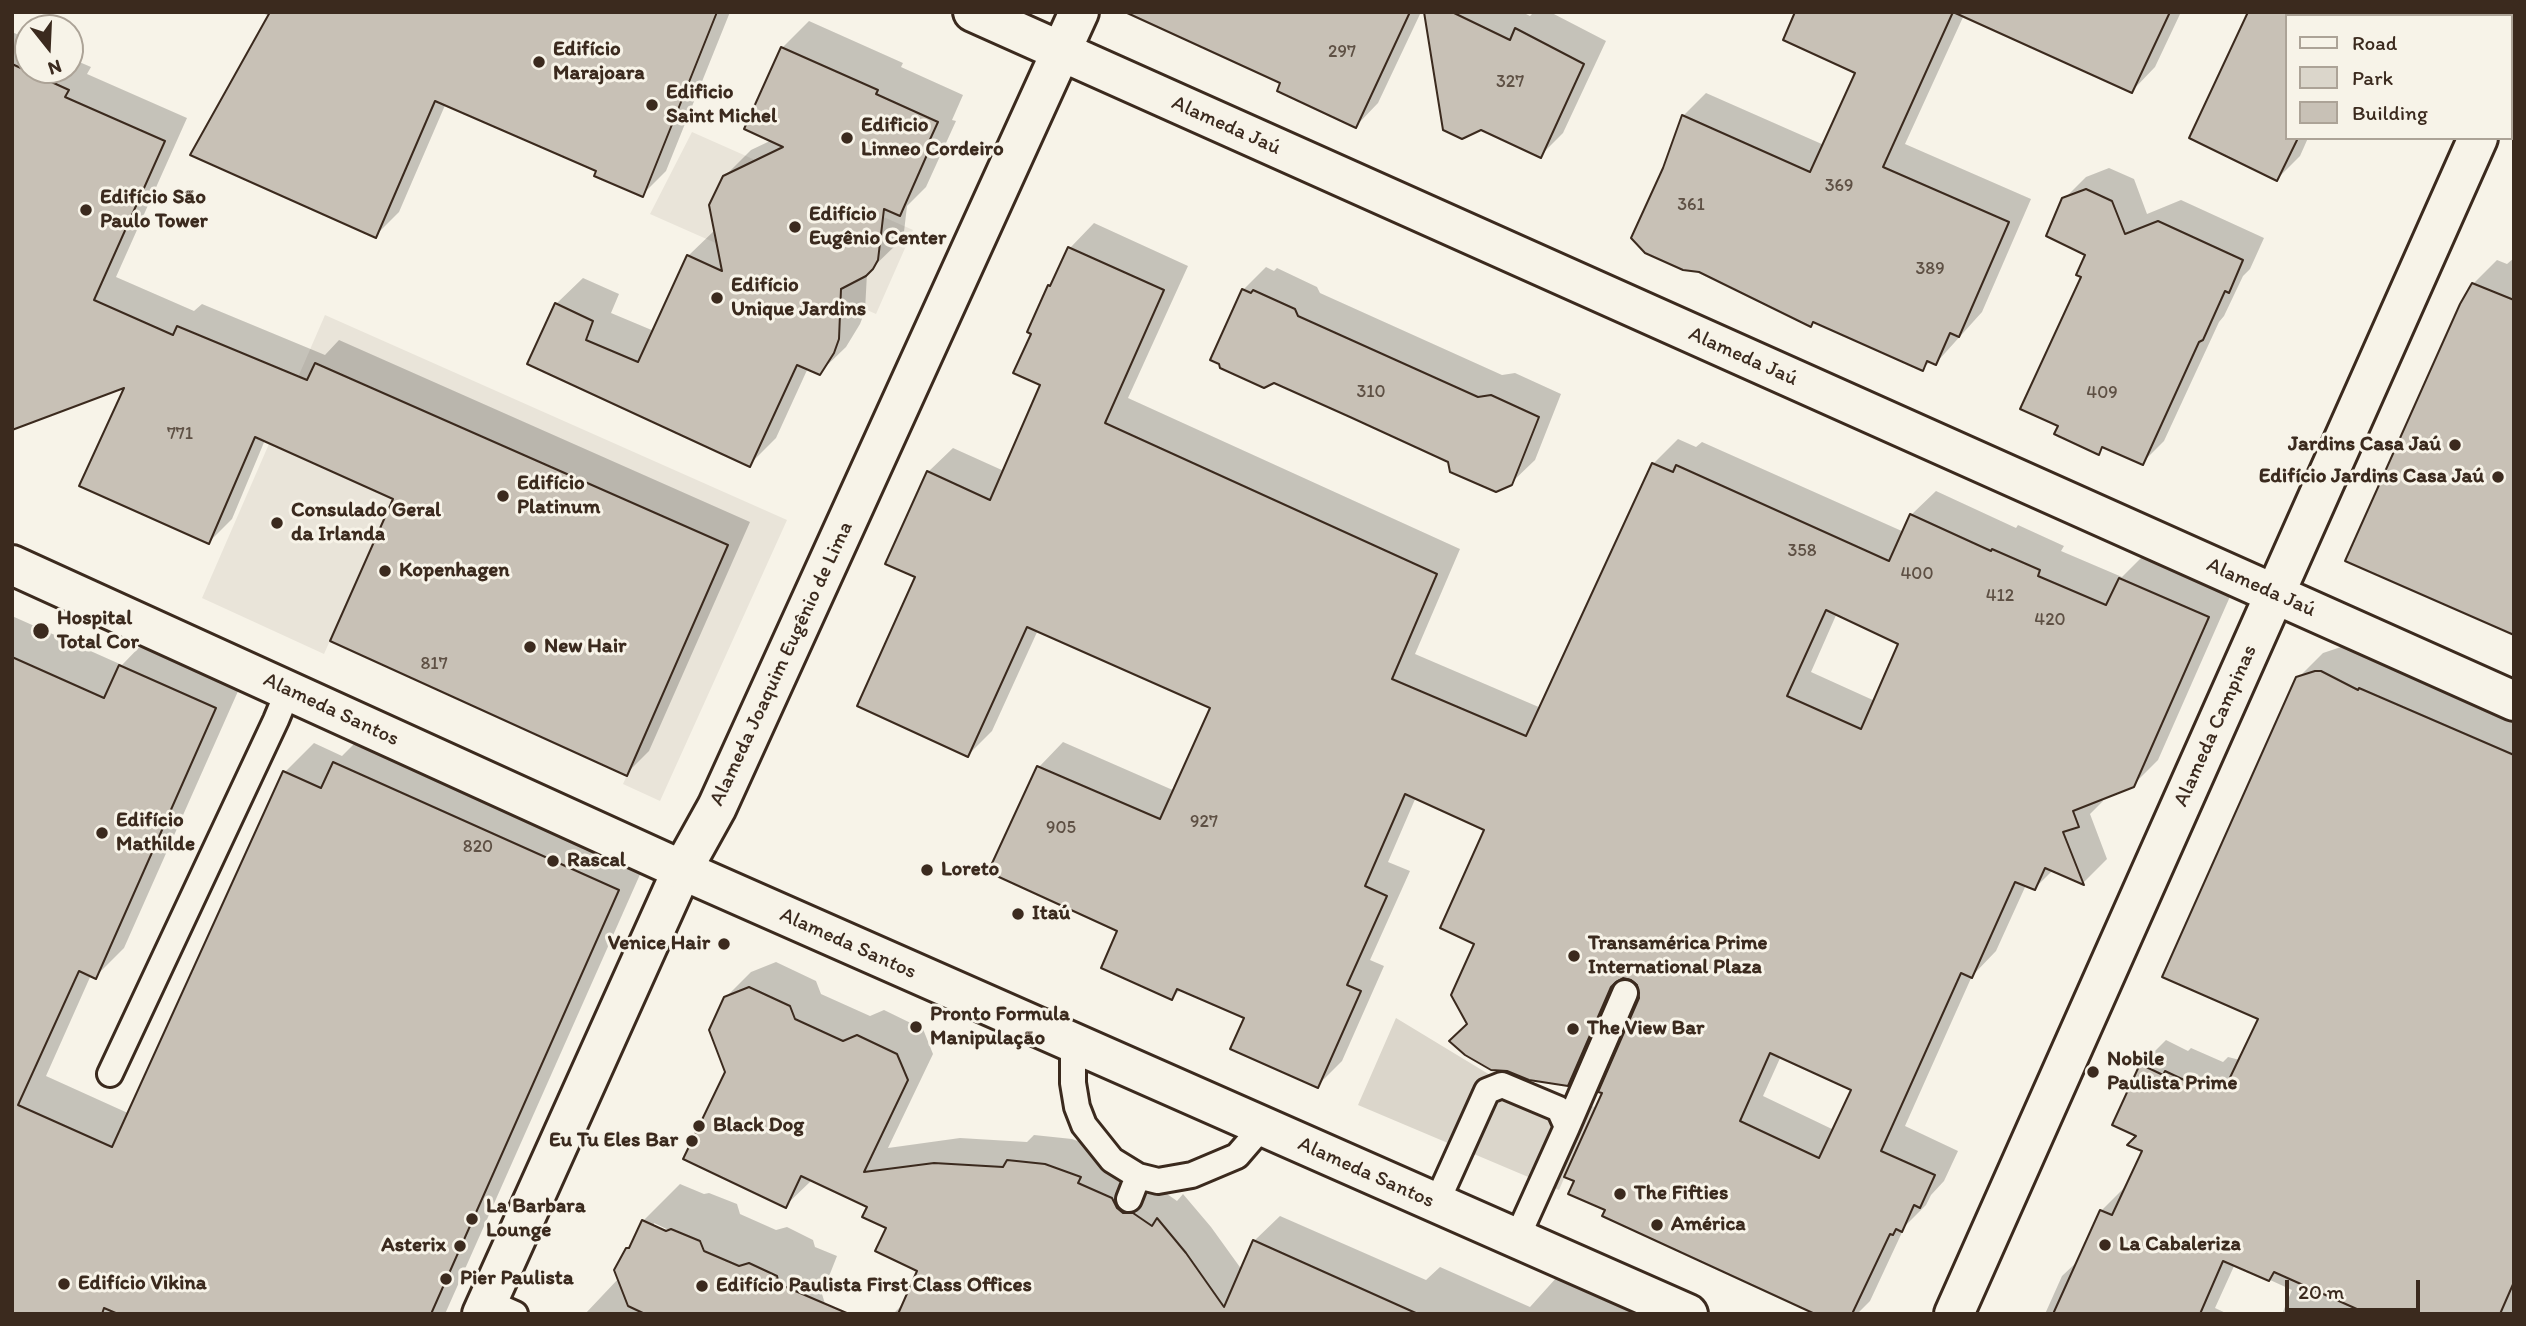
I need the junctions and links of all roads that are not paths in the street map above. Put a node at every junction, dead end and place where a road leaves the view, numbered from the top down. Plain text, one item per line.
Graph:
1 (973, 12) edge
2 (1079, 12) edge
3 (1061, 52) junction
4 (2477, 140) edge
5 (12, 565) edge
6 (2274, 594) junction
7 (288, 691) junction
8 (2514, 701) edge
9 (682, 870) junction
10 (1625, 993) dead end
11 (1073, 1043) junction
12 (110, 1074) dead end
13 (1262, 1127) junction
14 (1567, 1127) junction
15 (1436, 1204) junction
16 (1517, 1240) junction
17 (495, 1310) edge
18 (1688, 1314) edge
19 (1955, 1314) edge

1 - 3 street, Alameda Jaú
2 - 3 street, Alameda Joaquim Eugênio de Lima
3 - 6 street, Alameda Jaú
3 - 9 street, Alameda Joaquim Eugênio de Lima
4 - 6 street, Alameda Campinas
5 - 7 street, Alameda Santos
6 - 8 street, Alameda Jaú
6 - 19 street, Alameda Campinas
7 - 9 street, Alameda Santos
7 - 12 lane
9 - 11 street, Alameda Santos
9 - 17 street, Alameda Joaquim Eugênio de Lima
10 - 14 lane
11 - 13 street, Alameda Santos
11 - 13 lane
13 - 15 street, Alameda Santos
14 - 15 lane
14 - 16 lane
15 - 16 street, Alameda Santos
16 - 18 street, Alameda Santos

